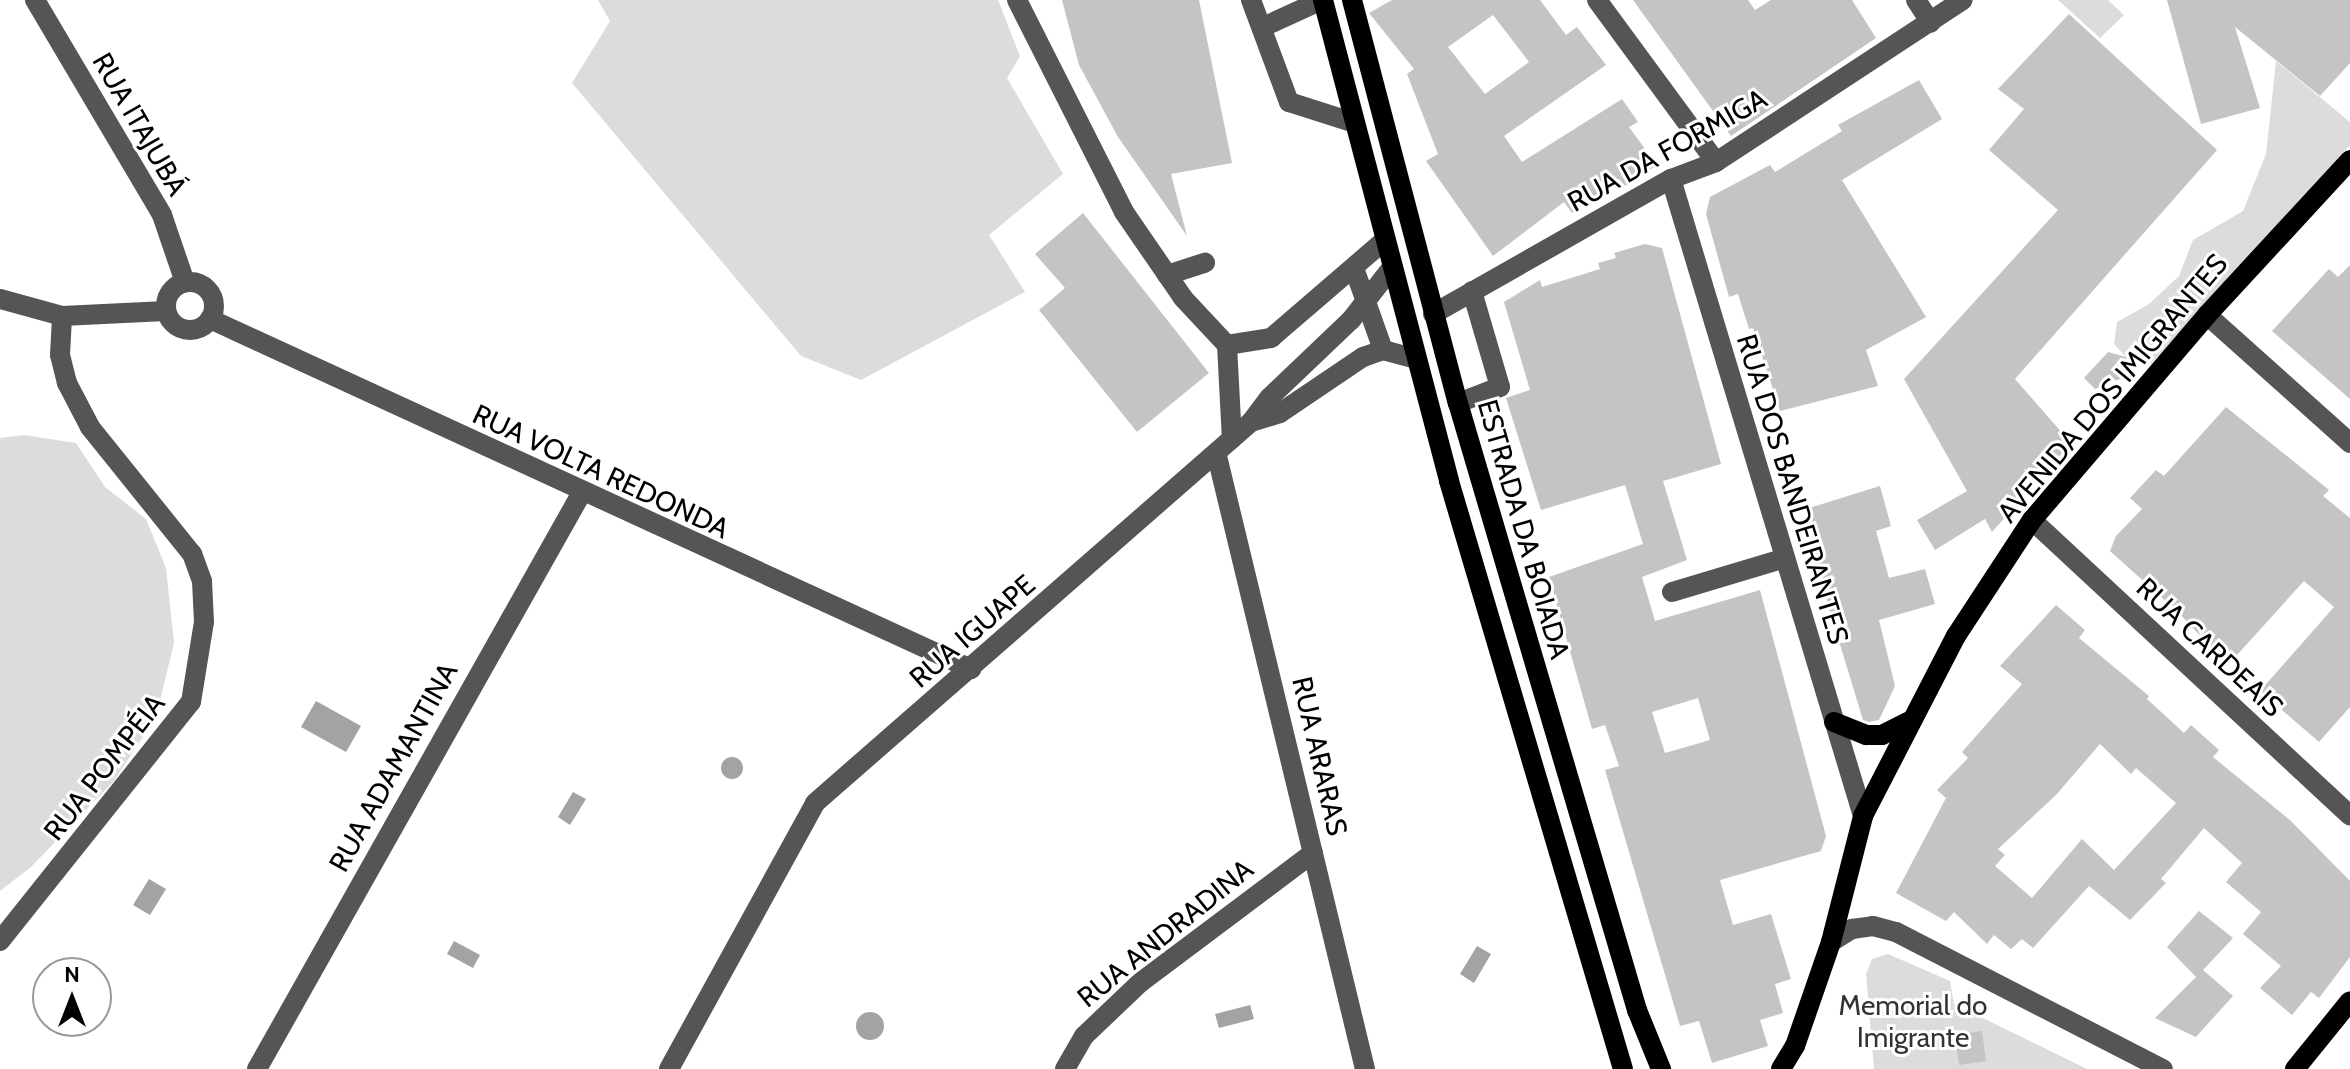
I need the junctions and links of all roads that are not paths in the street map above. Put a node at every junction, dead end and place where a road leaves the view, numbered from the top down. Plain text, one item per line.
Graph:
1 (35, 0) edge
2 (1017, 0) edge
3 (1251, 0) edge
4 (1322, 0) edge
5 (1352, 0) edge
6 (1597, 0) edge
7 (1916, 0) edge
8 (1963, 0) edge
9 (1282, 8) edge
10 (1931, 23) junction
11 (1263, 27) junction
12 (1355, 123) junction
13 (2350, 160) edge
14 (1716, 162) junction
15 (1671, 179) junction
16 (1385, 240) junction
17 (1205, 263) dead end
18 (1393, 266) junction
19 (1354, 268) junction
20 (1167, 275) junction
21 (185, 282) junction
22 (1472, 291) junction
23 (0, 299) edge
24 (1367, 302) junction
25 (166, 311) junction
26 (1433, 314) junction
27 (2207, 315) junction
28 (62, 316) junction
29 (210, 319) junction
30 (1227, 345) junction
31 (1383, 350) junction
32 (1417, 359) junction
33 (1458, 403) junction
34 (1251, 422) junction
35 (1232, 439) junction
36 (2350, 443) edge
37 (1217, 456) junction
38 (581, 494) junction
39 (2032, 520) junction
40 (1785, 558) junction
41 (1672, 592) dead end
42 (971, 669) junction
43 (1834, 722) junction
44 (1908, 722) junction
45 (1863, 816) junction
46 (2350, 816) edge
47 (1313, 853) junction
48 (0, 941) edge
49 (1831, 942) junction
50 (2350, 1001) edge
51 (257, 1069) edge
52 (669, 1069) edge
53 (1065, 1069) edge
54 (1365, 1069) edge
55 (1623, 1069) edge
56 (1661, 1069) edge
57 (1781, 1069) edge
58 (2163, 1069) edge
59 (2295, 1069) edge

1 - 21 street, RUA ITAJUBÁ
2 - 20 street
3 - 11 street
4 - 9 street
4 - 12 main road, ESTRADA DA BOIADA
5 - 26 main road, ESTRADA DA BOIADA
6 - 14 street
7 - 10 street
8 - 10 street, RUA DA FORMIGA
9 - 11 street
10 - 14 street, RUA DA FORMIGA
11 - 12 street
12 - 16 main road, ESTRADA DA BOIADA
13 - 27 main road, AVENIDA DOS IMIGRANTES
14 - 15 street, RUA DA FORMIGA
15 - 22 street, RUA DA FORMIGA
15 - 40 street, RUA DOS BANDEIRANTES
16 - 18 main road, ESTRADA DA BOIADA
16 - 19 street
17 - 20 street
18 - 24 street
18 - 32 main road, ESTRADA DA BOIADA
19 - 24 street
19 - 30 street
20 - 30 street
21 - 25 street
21 - 29 street
22 - 26 street, RUA DA FORMIGA
22 - 33 street
23 - 28 street
24 - 31 street
24 - 34 street
25 - 28 street
25 - 29 street
26 - 33 main road, ESTRADA DA BOIADA
27 - 36 street
27 - 39 main road, AVENIDA DOS IMIGRANTES
28 - 48 street, RUA POMPÉIA
29 - 38 street, RUA VOLTA REDONDA
30 - 35 street
31 - 32 street
31 - 34 street, RUA IGUAPE
32 - 55 main road, ESTRADA DA BOIADA
33 - 56 main road, ESTRADA DA BOIADA
34 - 35 street, RUA IGUAPE
35 - 37 street, RUA IGUAPE
37 - 42 street, RUA IGUAPE
37 - 47 street, RUA ARARAS
38 - 42 street, RUA VOLTA REDONDA
38 - 51 street, RUA ADAMANTINA
39 - 44 main road, AVENIDA DOS IMIGRANTES
39 - 46 street, RUA CARDEAIS
40 - 41 street
40 - 43 street, RUA DOS BANDEIRANTES
42 - 52 street, RUA IGUAPE
43 - 44 main road
43 - 45 street, RUA DOS BANDEIRANTES
44 - 45 main road, AVENIDA DOS IMIGRANTES
45 - 49 main road, AVENIDA DOS IMIGRANTES
47 - 53 street, RUA ANDRADINA
47 - 54 street, RUA ARARAS
49 - 57 main road, AVENIDA DOS IMIGRANTES
49 - 58 street
50 - 59 main road

